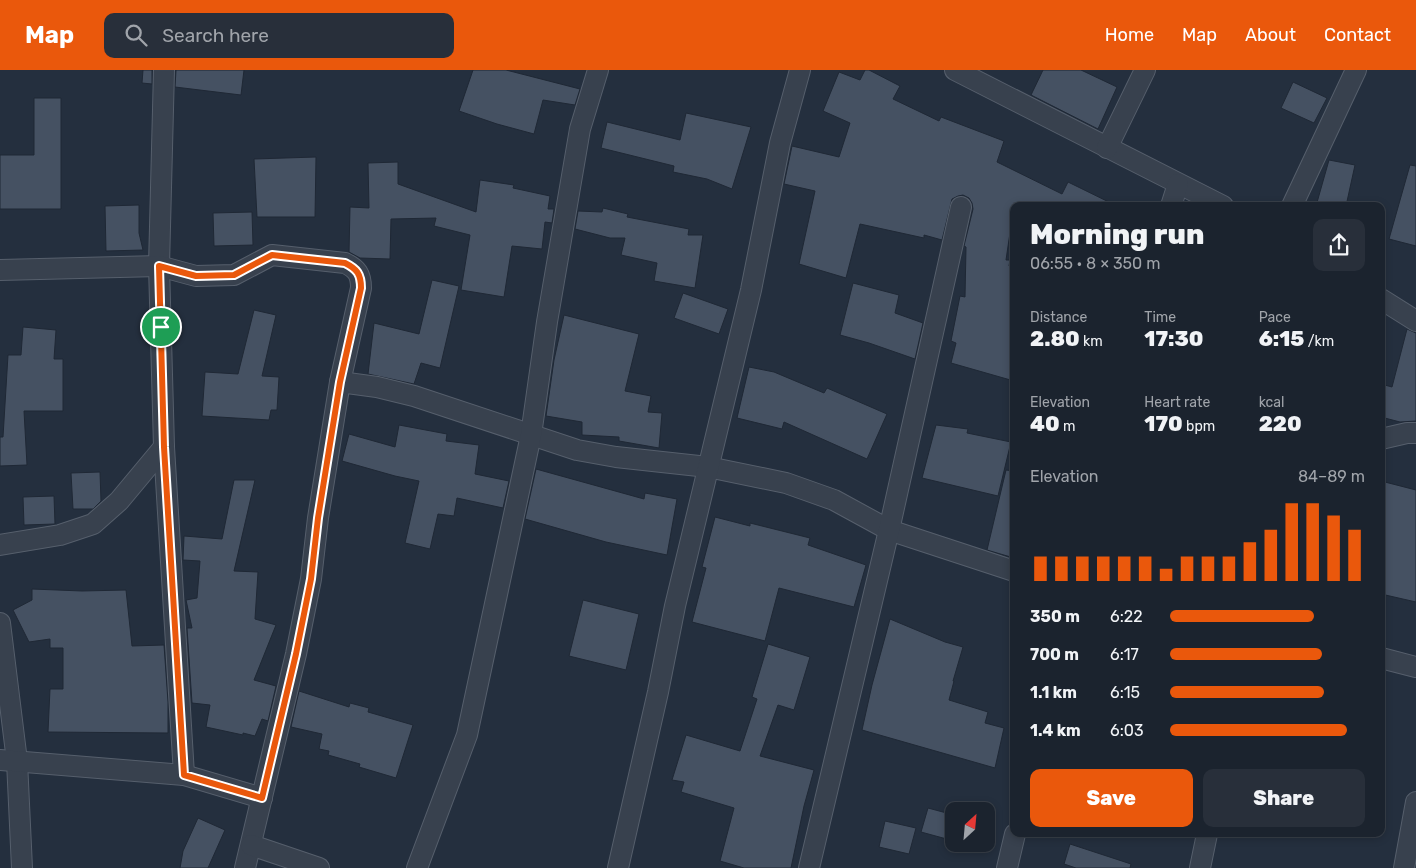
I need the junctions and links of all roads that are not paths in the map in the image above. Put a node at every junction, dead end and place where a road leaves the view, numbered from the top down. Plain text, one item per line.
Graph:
1 (164, 70) edge
2 (598, 70) edge
3 (800, 70) edge
4 (955, 70) edge
5 (1145, 70) edge
6 (1356, 70) edge
7 (1107, 148) junction
8 (1178, 184) junction
9 (1173, 202) edge
10 (1215, 202) edge
11 (1294, 202) edge
12 (961, 207) dead end
13 (159, 266) junction
14 (0, 270) edge
15 (1385, 302) edge
16 (1416, 321) edge
17 (340, 382) junction
18 (1416, 434) edge
19 (531, 435) junction
20 (1385, 438) edge
21 (164, 447) junction
22 (708, 467) junction
23 (889, 530) junction
24 (0, 545) edge
25 (1010, 570) edge
26 (0, 623) edge
27 (1385, 659) edge
28 (1416, 667) edge
29 (8, 761) edge
30 (184, 775) junction
31 (262, 798) junction
32 (1416, 802) edge
33 (1014, 837) edge
34 (1206, 837) edge
35 (251, 845) junction
36 (22, 868) edge
37 (245, 868) edge
38 (319, 868) edge
39 (417, 868) edge
40 (618, 868) edge
41 (809, 868) edge
42 (1007, 868) edge
43 (1200, 868) edge
44 (1404, 868) edge

1 - 13 street
2 - 19 street
3 - 22 street
4 - 7 street
5 - 7 street
6 - 11 street
7 - 8 street
8 - 9 street
8 - 10 street
12 - 23 street
13 - 14 street
13 - 17 street
13 - 21 street
15 - 16 street
17 - 19 street
17 - 31 street
18 - 20 street
19 - 22 street
19 - 39 street
21 - 24 street
21 - 30 street
22 - 23 street
22 - 40 street
23 - 25 street
23 - 41 street
26 - 29 street
27 - 28 street
29 - 30 street
29 - 36 street
30 - 31 street
31 - 35 street
32 - 44 street
33 - 42 street
34 - 43 street
35 - 37 street
35 - 38 street

